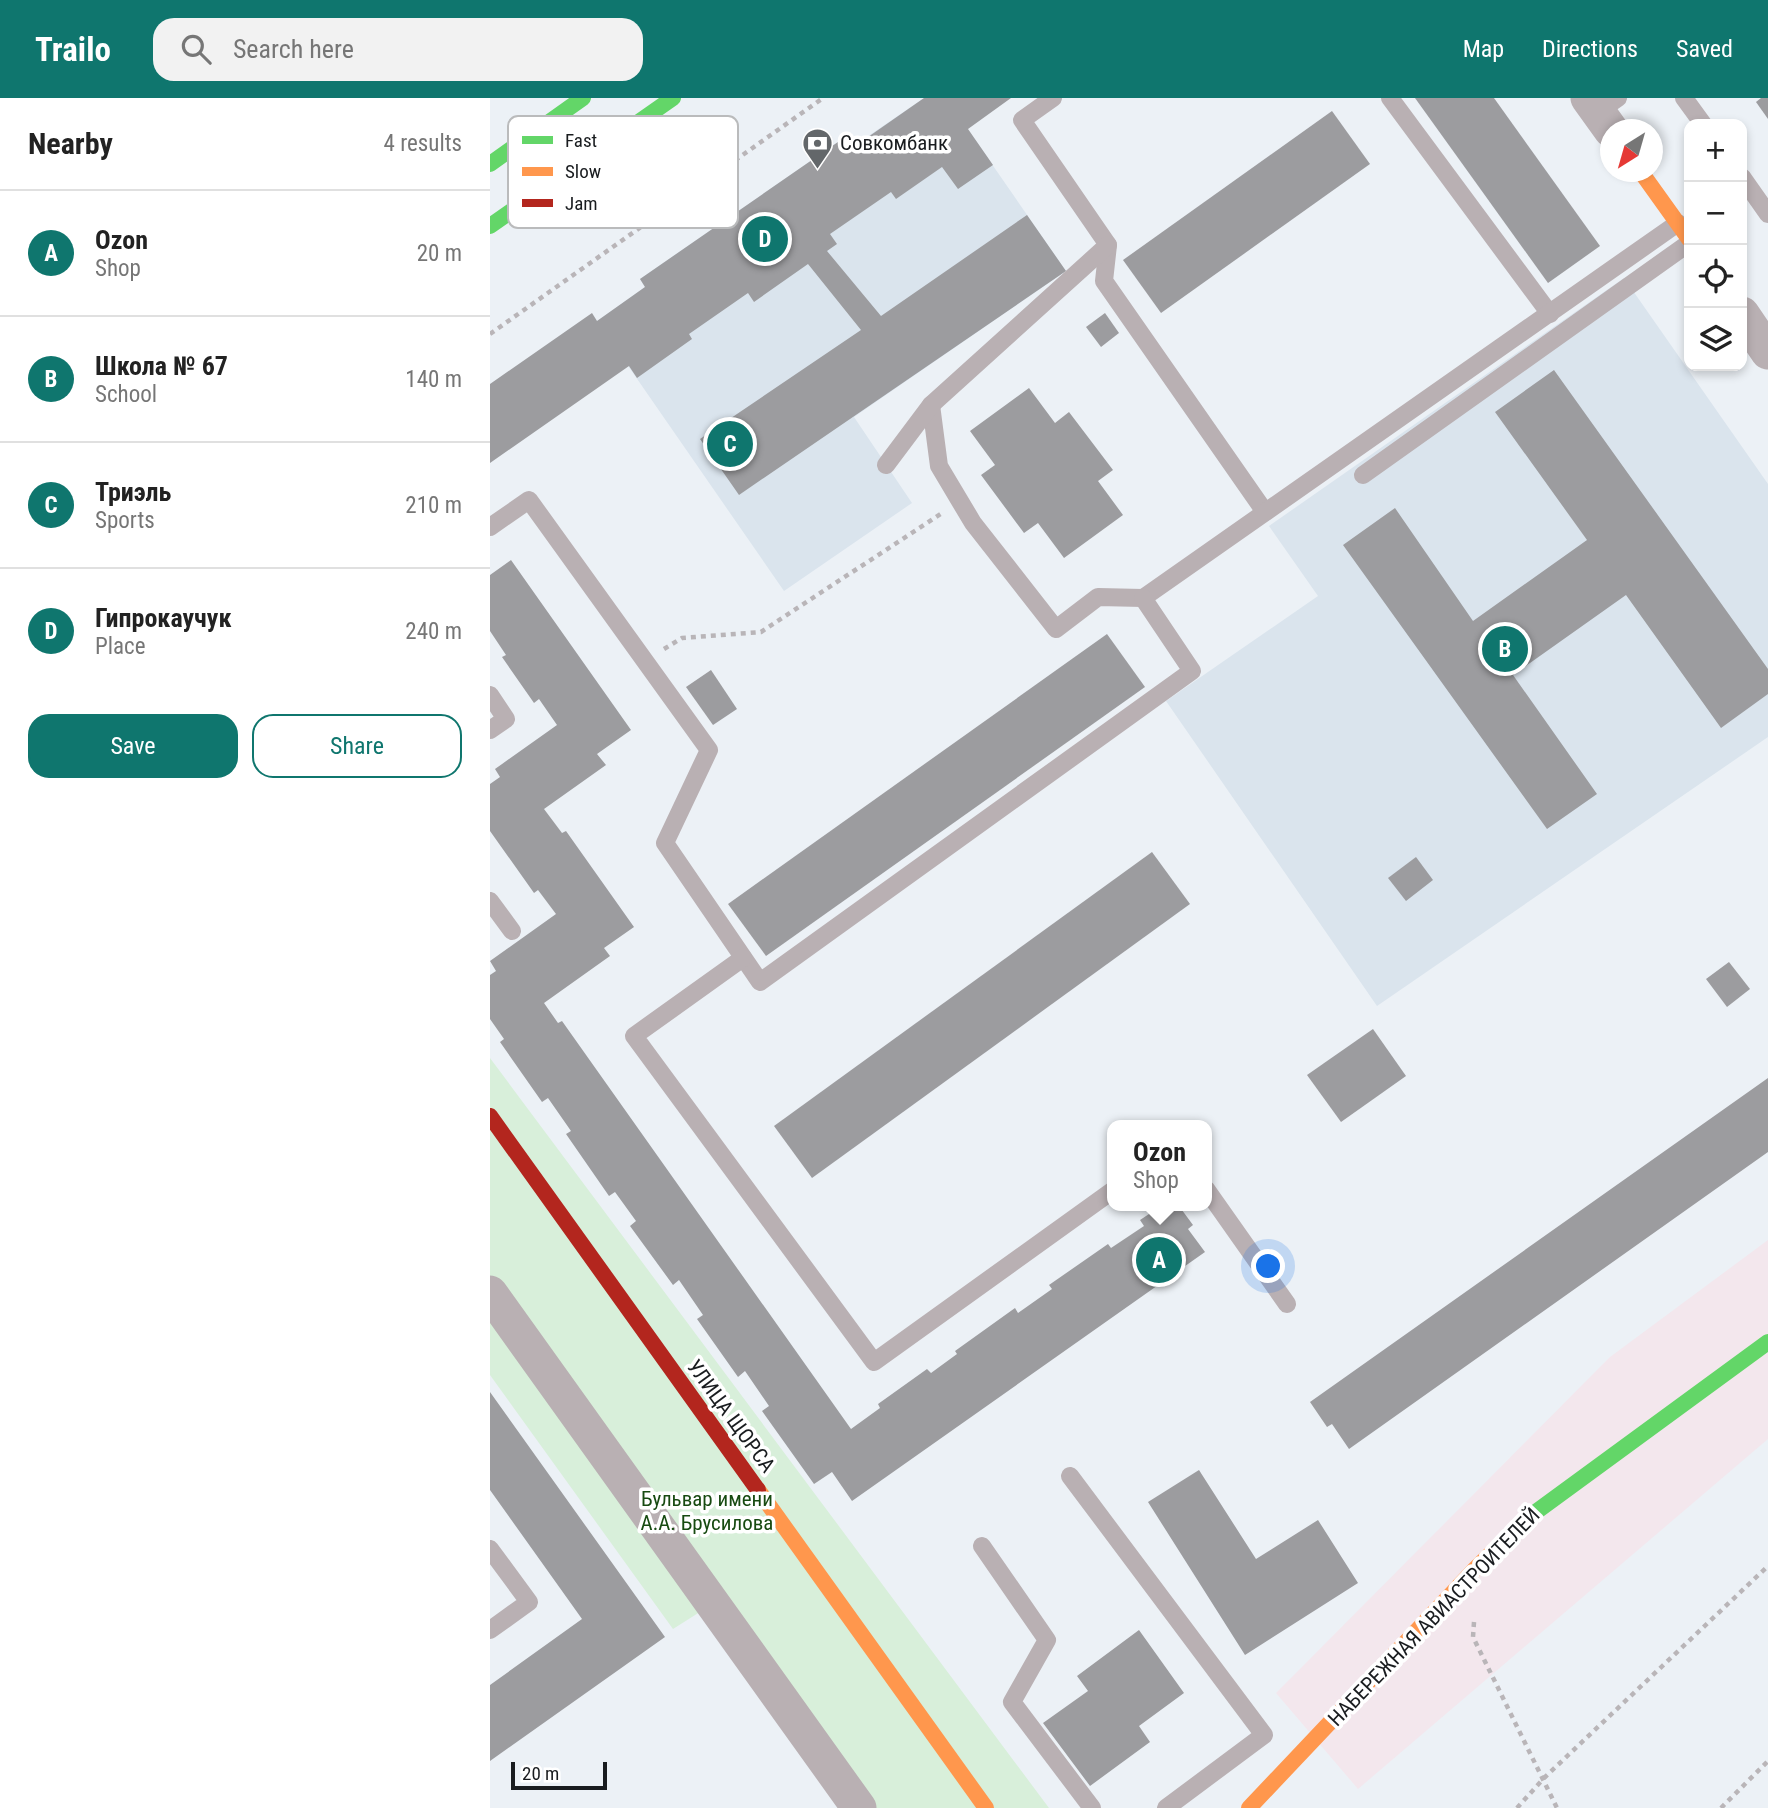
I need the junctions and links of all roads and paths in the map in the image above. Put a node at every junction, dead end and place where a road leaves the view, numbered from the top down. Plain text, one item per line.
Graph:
1 (583, 98) edge
2 (673, 98) edge
3 (823, 98) edge
4 (1053, 98) edge
5 (1390, 98) edge
6 (1684, 98) edge
7 (558, 116) edge
8 (647, 116) edge
9 (1699, 119) edge
10 (508, 151) edge
11 (738, 158) edge
12 (490, 164) edge
13 (1648, 182) edge
14 (1746, 182) edge
15 (508, 213) edge
16 (1768, 214) edge
17 (1678, 223) junction
18 (490, 226) edge
19 (640, 228) edge
20 (1684, 233) edge
21 (1108, 245) junction
22 (1684, 245) edge
23 (1550, 314) junction
24 (1747, 321) edge
25 (490, 334) edge
26 (1768, 352) edge
27 (931, 405) junction
28 (886, 465) dead end
29 (1363, 475) dead end
30 (960, 501) junction
31 (1265, 512) junction
32 (490, 527) edge
33 (1143, 598) junction
34 (645, 660) junction
35 (490, 695) edge
36 (490, 730) edge
37 (490, 901) edge
38 (512, 931) dead end
39 (743, 958) junction
40 (490, 1116) edge
41 (1107, 1195) edge
42 (1212, 1198) edge
43 (490, 1293) edge
44 (1287, 1304) dead end
45 (1768, 1342) edge
46 (1070, 1476) dead end
47 (982, 1546) dead end
48 (490, 1549) edge
49 (1768, 1566) edge
50 (1476, 1569) junction
51 (490, 1630) edge
52 (1768, 1761) edge
53 (1544, 1779) junction
54 (859, 1808) edge
55 (986, 1808) edge
56 (1092, 1808) edge
57 (1166, 1808) edge
58 (1249, 1808) edge
59 (1517, 1808) edge
60 (1558, 1808) edge
61 (1721, 1808) edge

1 - 7 street
2 - 8 street
3 - 11 path
4 - 21 lane
5 - 23 lane
6 - 9 lane
10 - 12 street
13 - 17 street
14 - 16 lane
15 - 18 street
17 - 20 street
17 - 23 lane
19 - 25 path
21 - 27 lane
21 - 31 lane
22 - 29 lane
23 - 31 lane
24 - 26 street
27 - 28 lane
27 - 30 lane
30 - 33 lane
30 - 34 path
31 - 33 lane
32 - 34 lane
33 - 39 lane
34 - 39 lane
35 - 36 lane
37 - 38 lane
39 - 41 lane
40 - 55 street, УЛИЦА ЩОРСА
42 - 44 lane
43 - 54 street
45 - 50 street, НАБЕРЕЖНАЯ АВИАСТРОИТЕЛЕЙ
46 - 57 lane
47 - 56 lane
48 - 51 lane
49 - 53 path
50 - 53 path
50 - 58 street, НАБЕРЕЖНАЯ АВИАСТРОИТЕЛЕЙ
52 - 61 path
53 - 59 path
53 - 60 path

